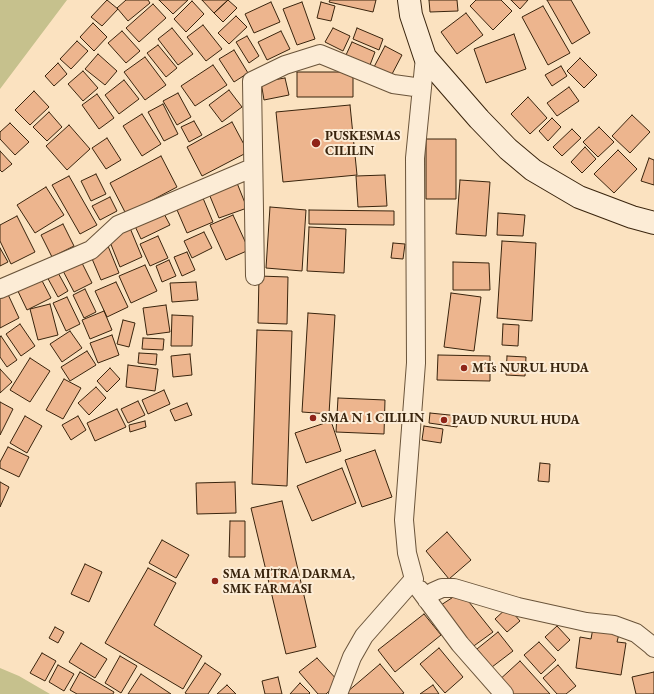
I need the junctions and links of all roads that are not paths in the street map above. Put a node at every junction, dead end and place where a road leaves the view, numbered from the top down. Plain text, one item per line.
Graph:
1 (409, 0) edge
2 (425, 57) junction
3 (422, 88) junction
4 (252, 168) junction
5 (654, 223) edge
6 (255, 276) dead end
7 (0, 289) edge
8 (414, 579) junction
9 (427, 600) junction
10 (654, 648) edge
11 (338, 694) edge
12 (504, 694) edge

1 - 2 main road
2 - 3 street
2 - 5 main road
3 - 4 street
3 - 8 street
4 - 6 street
4 - 7 street
8 - 9 street
8 - 11 street
9 - 10 street
9 - 12 street

